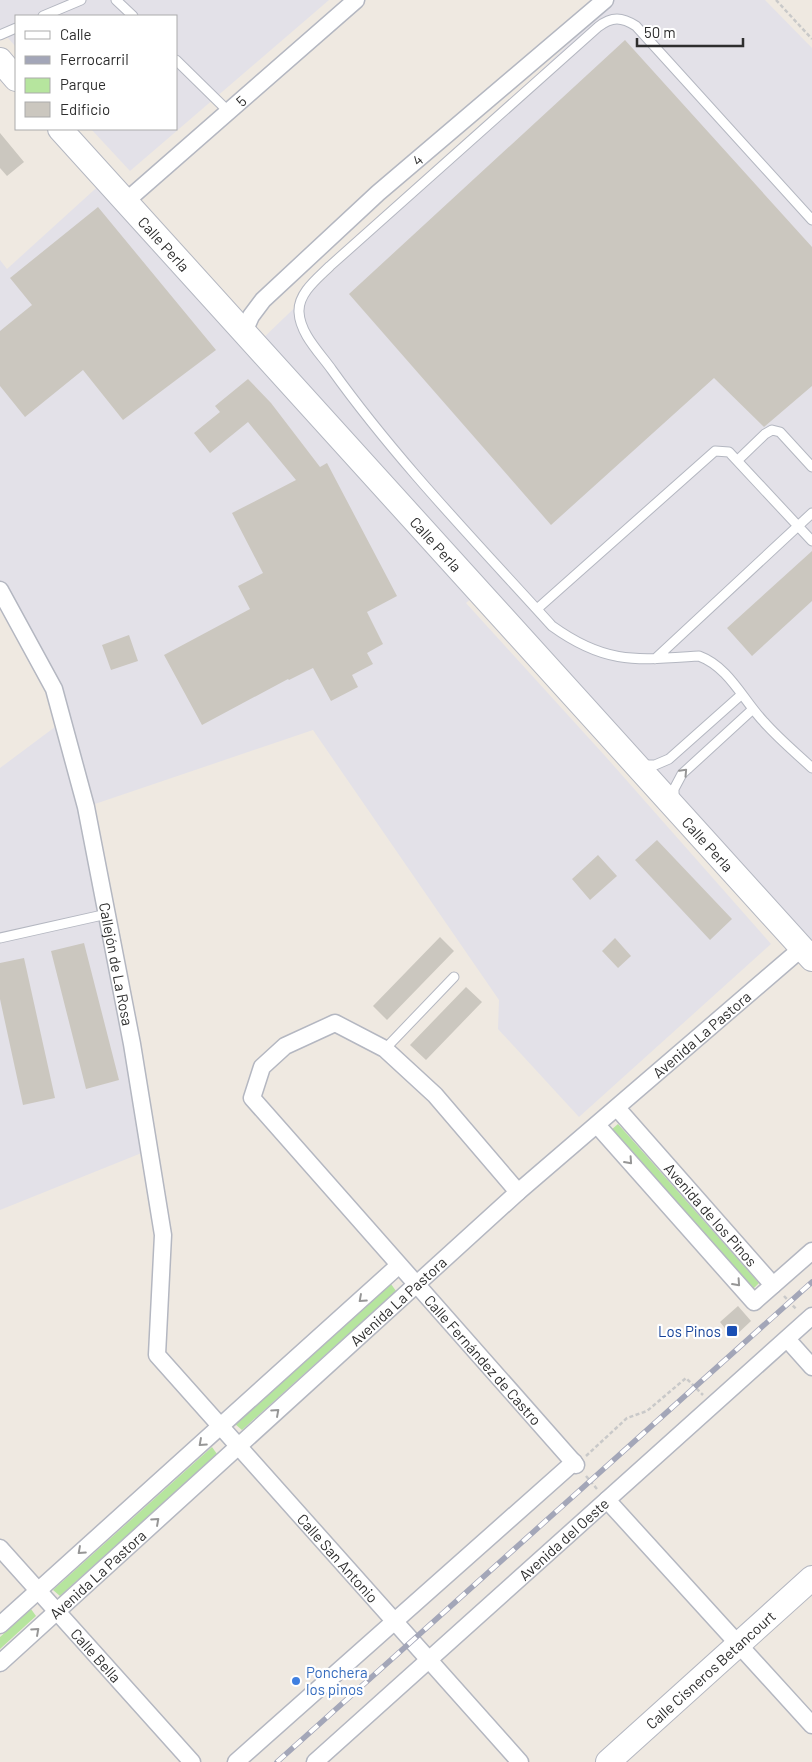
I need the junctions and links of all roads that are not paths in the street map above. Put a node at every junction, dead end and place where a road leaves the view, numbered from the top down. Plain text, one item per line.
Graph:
1 (81, 0) edge
2 (116, 0) edge
3 (356, 0) edge
4 (605, 0) edge
5 (45, 15) edge
6 (132, 15) edge
7 (15, 28) edge
8 (0, 35) edge
9 (0, 60) edge
10 (178, 62) edge
11 (15, 78) edge
12 (227, 110) junction
13 (61, 130) edge
14 (125, 202) junction
15 (812, 220) edge
16 (244, 332) junction
17 (738, 460) junction
18 (812, 467) edge
19 (812, 512) edge
20 (797, 526) junction
21 (812, 541) edge
22 (0, 590) edge
23 (537, 609) junction
24 (655, 659) junction
25 (741, 695) junction
26 (752, 709) junction
27 (633, 761) junction
28 (812, 768) edge
29 (680, 816) junction
30 (107, 914) junction
31 (0, 938) edge
32 (809, 949) edge
33 (454, 977) dead end
34 (385, 1049) junction
35 (617, 1108) junction
36 (596, 1125) junction
37 (518, 1192) junction
38 (812, 1251) edge
39 (398, 1266) junction
40 (773, 1285) junction
41 (416, 1286) junction
42 (810, 1321) edge
43 (787, 1339) junction
44 (157, 1355) joint
45 (812, 1367) edge
46 (220, 1426) junction
47 (238, 1446) junction
48 (607, 1500) junction
49 (0, 1548) edge
50 (812, 1578) edge
51 (38, 1590) junction
52 (57, 1611) junction
53 (394, 1621) junction
54 (0, 1625) edge
55 (738, 1644) junction
56 (429, 1660) junction
57 (0, 1664) edge
58 (812, 1725) edge
59 (192, 1762) edge
60 (236, 1762) edge
61 (315, 1762) edge
62 (520, 1762) edge
63 (608, 1762) edge

1 - 5 lane
2 - 6 lane
3 - 12 street, 5
4 - 16 street, 4
7 - 8 lane
9 - 11 main road
10 - 12 lane
12 - 14 street, 5
13 - 14 main road, Calle Perla
14 - 16 main road, Calle Perla
15 - 23 lane
16 - 27 main road, Calle Perla
17 - 18 lane
17 - 20 lane
17 - 23 lane
19 - 20 lane
20 - 21 lane
20 - 24 lane
22 - 30 street, Callejón de La Rosa
23 - 24 lane
24 - 25 lane
25 - 26 lane
25 - 27 lane
26 - 28 lane
29 -> 26 lane
27 - 29 main road, Calle Perla
29 - 32 main road, Calle Perla
30 - 31 lane
30 - 44 street, Callejón de La Rosa
32 - 35 street, Avenida La Pastora
33 - 34 lane
34 - 37 street
34 - 39 street, Calle Fernández de Castro
35 - 36 street, Avenida La Pastora
35 - 40 street, Avenida de los Pinos
36 - 37 street, Avenida La Pastora
36 -> 40 street, Avenida de los Pinos
37 - 41 street, Avenida La Pastora
38 - 40 street
39 - 41 street, Calle Fernández de Castro
39 -> 46 street, Avenida La Pastora
47 -> 41 street, Avenida La Pastora
41 - 53 street, Calle Fernández de Castro
42 - 43 street, Avenida del Oeste
43 - 45 street
43 - 48 street, Avenida del Oeste
44 - 46 street, Calle San Antonio
46 - 47 street, Calle San Antonio
46 -> 51 street, Avenida La Pastora
52 -> 47 street, Avenida La Pastora
47 - 53 street, Calle San Antonio
48 - 55 street
48 - 56 street, Avenida del Oeste
49 - 51 street, Calle Bella
50 - 55 main road, Calle Cisneros Betancourt
51 - 52 street, Calle Bella
51 - 54 street, Avenida La Pastora
57 -> 52 street, Avenida La Pastora
52 - 59 street, Calle Bella
53 - 56 street, Calle San Antonio
53 - 60 street
55 - 58 street
55 - 63 main road, Calle Cisneros Betancourt
56 - 61 street, Avenida del Oeste
56 - 62 street, Calle San Antonio

